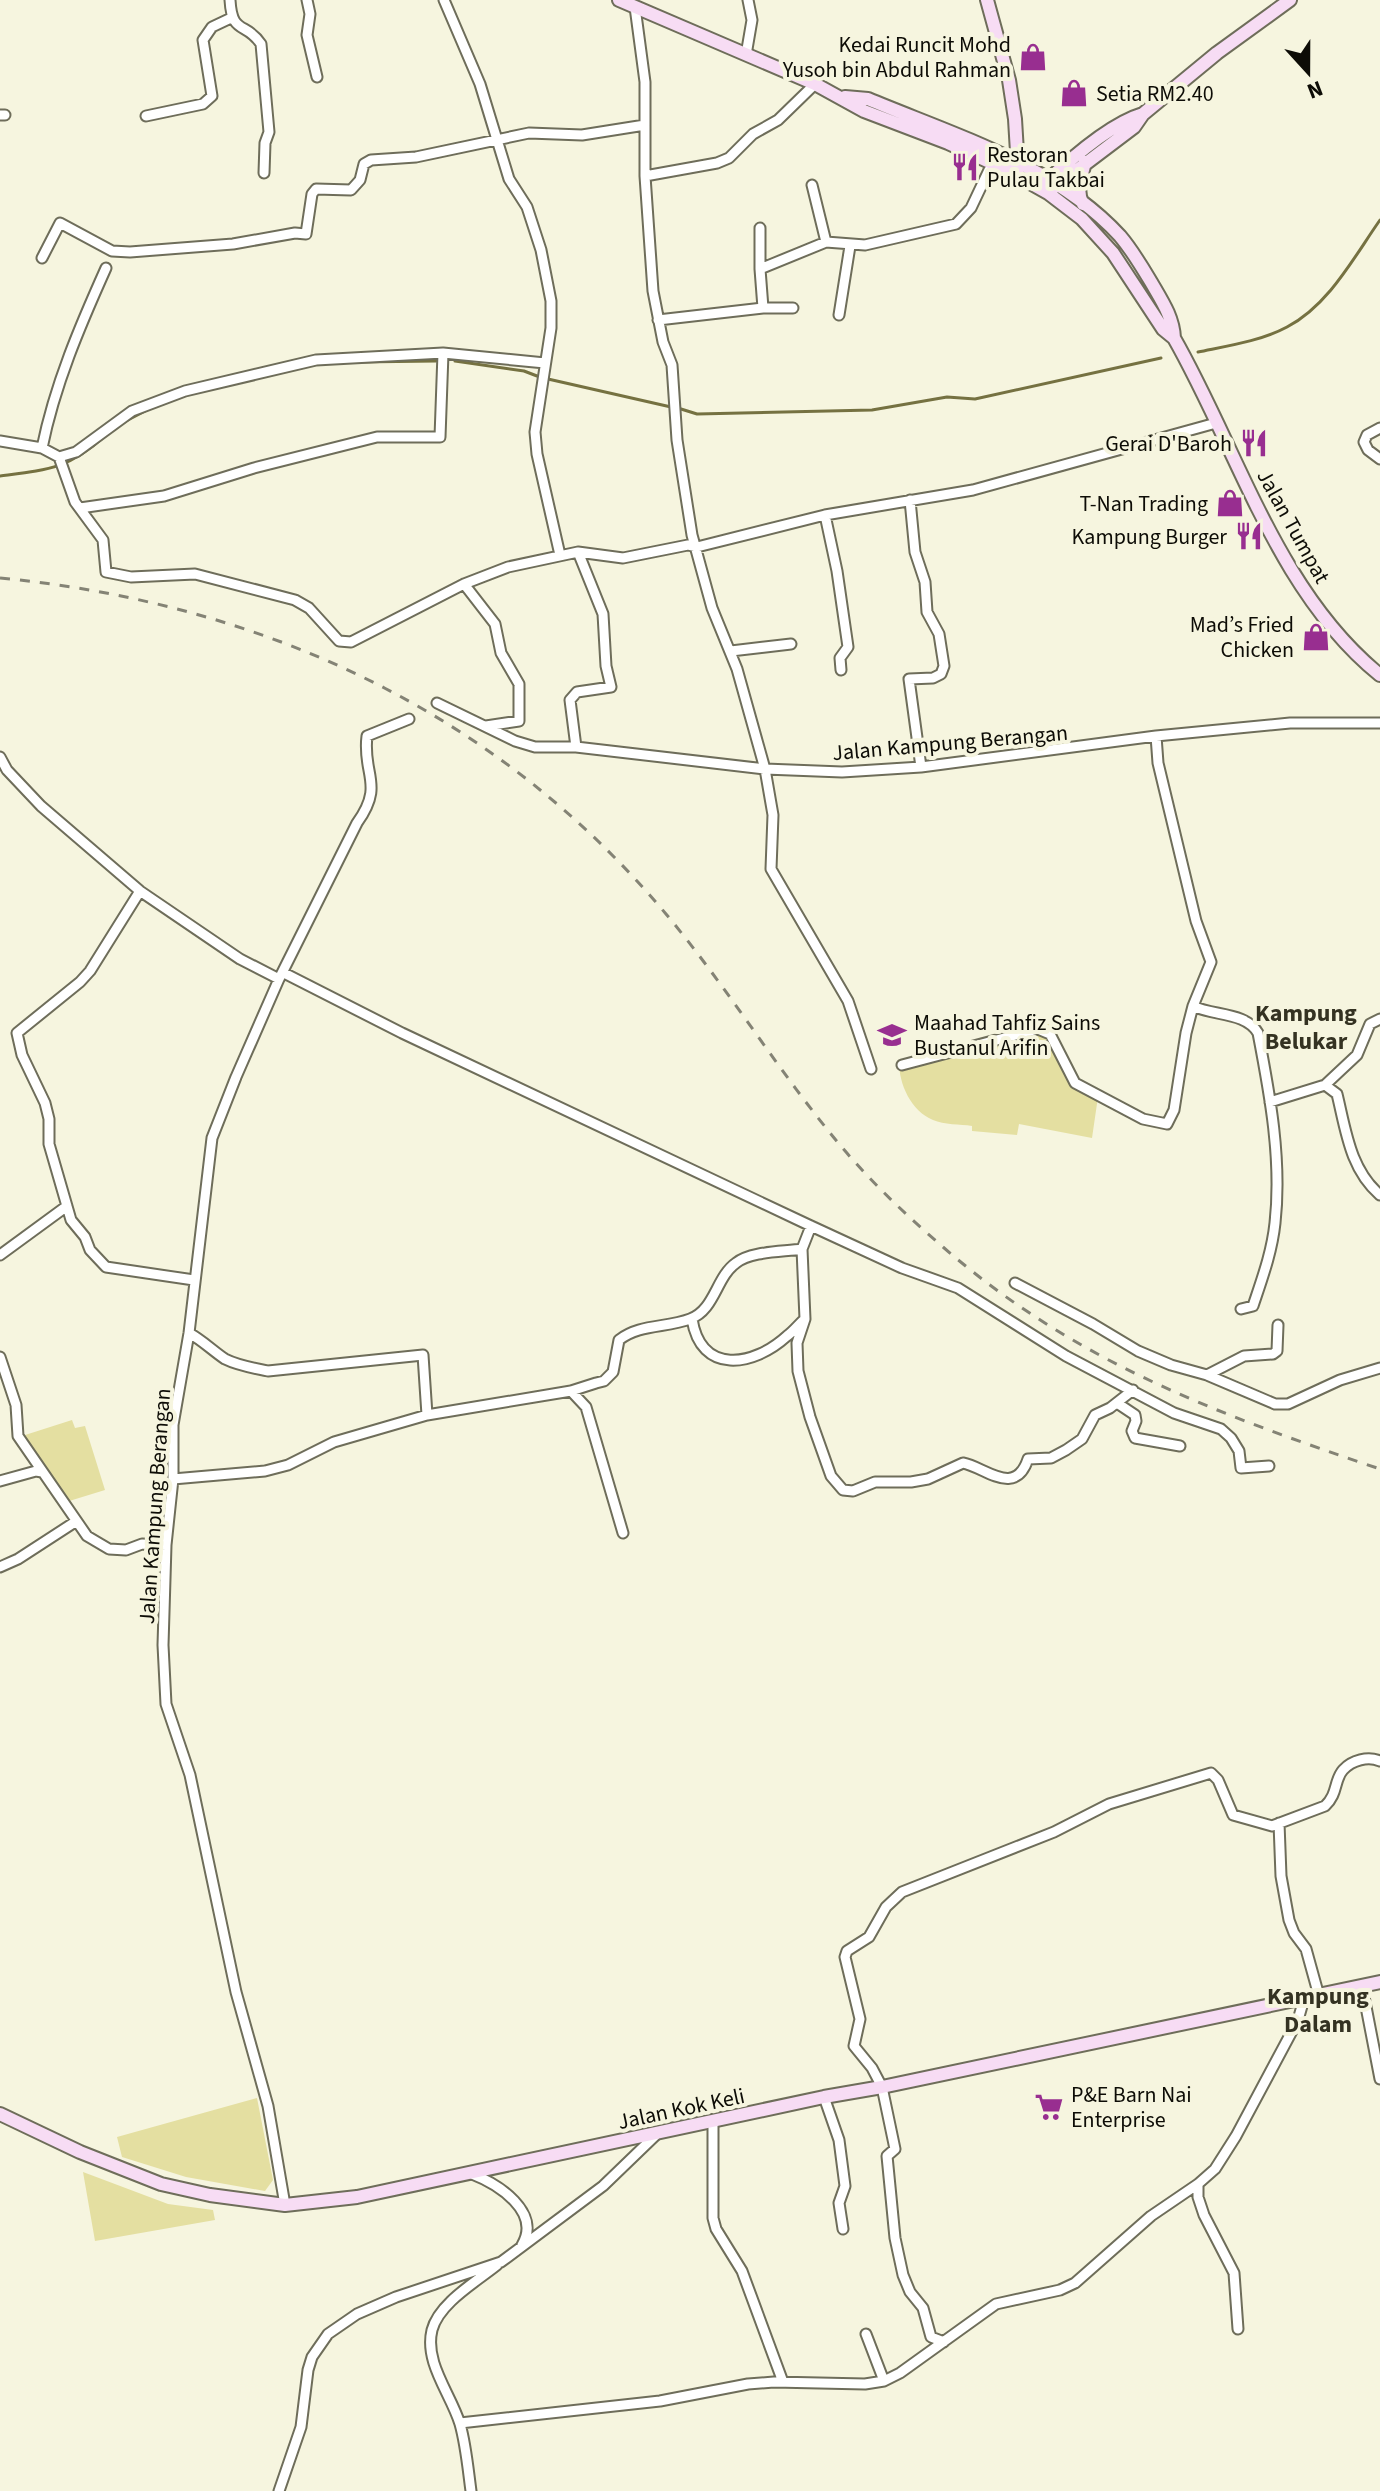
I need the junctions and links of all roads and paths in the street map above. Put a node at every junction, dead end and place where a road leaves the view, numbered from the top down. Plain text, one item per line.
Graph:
1 (230, 0) edge
2 (307, 0) edge
3 (444, 0) edge
4 (619, 0) edge
5 (748, 0) edge
6 (987, 0) edge
7 (1290, 0) edge
8 (635, 7) junction
9 (231, 18) junction
10 (746, 55) junction
11 (317, 77) dead end
12 (815, 84) junction
13 (842, 96) junction
14 (1143, 114) junction
15 (146, 116) dead end
16 (1015, 119) junction
17 (645, 125) junction
18 (497, 139) junction
19 (1016, 141) junction
20 (948, 143) junction
21 (1003, 156) junction
22 (1070, 160) junction
23 (1085, 162) junction
24 (989, 170) junction
25 (1023, 171) junction
26 (264, 173) dead end
27 (645, 176) junction
28 (812, 185) dead end
29 (1048, 187) junction
30 (1083, 204) junction
31 (1082, 219) junction
32 (760, 228) dead end
33 (826, 242) junction
34 (850, 246) junction
35 (42, 258) dead end
36 (106, 268) dead end
37 (760, 269) junction
38 (763, 308) junction
39 (793, 308) dead end
40 (839, 315) dead end
41 (658, 320) junction
42 (1174, 338) junction
43 (443, 353) junction
44 (545, 363) junction
45 (1216, 423) junction
46 (1380, 428) edge
47 (0, 441) edge
48 (42, 448) junction
49 (1380, 459) edge
50 (61, 463) junction
51 (910, 500) junction
52 (80, 508) junction
53 (825, 515) junction
54 (697, 547) junction
55 (578, 552) junction
56 (560, 555) junction
57 (464, 584) junction
58 (791, 644) dead end
59 (731, 651) junction
60 (841, 670) dead end
61 (1380, 675) edge
62 (437, 703) dead end
63 (409, 719) dead end
64 (1380, 723) edge
65 (486, 726) junction
66 (1156, 736) junction
67 (576, 747) junction
68 (0, 757) edge
69 (921, 767) junction
70 (765, 769) junction
71 (140, 891) junction
72 (281, 976) junction
73 (1193, 1006) junction
74 (1380, 1019) edge
75 (902, 1065) dead end
76 (871, 1069) dead end
77 (1325, 1085) junction
78 (1270, 1102) junction
79 (1380, 1195) edge
80 (67, 1206) junction
81 (811, 1226) junction
82 (802, 1249) junction
83 (0, 1255) edge
84 (194, 1280) junction
85 (1015, 1283) dead end
86 (1241, 1309) dead end
87 (692, 1319) junction
88 (805, 1319) junction
89 (1278, 1325) dead end
90 (189, 1333) junction
91 (0, 1357) edge
92 (1380, 1368) edge
93 (1207, 1375) junction
94 (1133, 1390) junction
95 (571, 1391) junction
96 (1117, 1403) junction
97 (427, 1415) junction
98 (1180, 1446) dead end
99 (1269, 1466) dead end
100 (42, 1472) junction
101 (173, 1479) junction
102 (0, 1481) edge
103 (75, 1522) junction
104 (623, 1533) dead end
105 (166, 1545) junction
106 (0, 1567) edge
107 (1380, 1761) edge
108 (1279, 1823) junction
109 (1380, 1982) edge
110 (1362, 1986) junction
111 (1319, 1996) junction
112 (1304, 1999) junction
113 (1380, 2079) edge
114 (882, 2087) junction
115 (824, 2097) junction
116 (0, 2114) edge
117 (713, 2122) junction
118 (659, 2132) junction
119 (472, 2174) junction
120 (1198, 2184) junction
121 (285, 2205) junction
122 (843, 2229) dead end
123 (520, 2249) junction
124 (501, 2262) junction
125 (1238, 2329) dead end
126 (866, 2334) dead end
127 (944, 2342) junction
128 (884, 2381) junction
129 (783, 2382) junction
130 (460, 2423) junction
131 (279, 2491) edge
132 (471, 2491) edge

1 - 9 street
2 - 11 street
3 - 18 street
4 - 8 main road, Jalan Tumpat
5 - 10 street
6 - 16 main road
7 - 14 main road
8 - 10 main road, Jalan Tumpat
8 - 17 street
9 - 15 street
9 - 26 street
10 - 12 main road, Jalan Tumpat
12 - 13 main road, Jalan Tumpat
12 - 27 street
13 - 20 main road, Jalan Tumpat
13 - 21 main road, Jalan Tumpat
14 - 22 main road
14 - 23 main road
16 - 19 main road
16 - 25 main road
17 - 18 street
17 - 27 street
18 - 35 street
18 - 44 street
19 - 21 main road
19 - 25 main road
20 - 24 main road
20 - 25 main road, Jalan Tumpat
21 - 25 main road, Jalan Tumpat
22 - 25 main road
22 - 29 main road
23 - 29 main road
23 - 30 main road
24 - 31 main road
24 - 34 street
25 - 29 main road, Jalan Tumpat
27 - 41 street
28 - 33 street
29 - 30 main road, Jalan Tumpat
29 - 31 main road, Jalan Tumpat
30 - 42 main road, Jalan Tumpat
31 - 42 main road, Jalan Tumpat
32 - 37 street
33 - 34 street
33 - 37 street
34 - 40 street
36 - 48 street
37 - 38 street
38 - 39 street
38 - 41 street
41 - 54 street
42 - 45 main road, Jalan Tumpat
43 - 44 street
43 - 50 street
43 - 52 street
44 - 56 street
45 - 51 street
45 - 61 main road, Jalan Tumpat
46 - 49 street
47 - 48 street
48 - 50 street
50 - 52 street
51 - 53 street
51 - 69 street
52 - 57 street
53 - 54 street
53 - 60 street
54 - 55 street
54 - 59 street
55 - 56 street
55 - 67 street
56 - 57 street
57 - 65 street
58 - 59 street
59 - 70 street
62 - 65 street, Jalan Kampung Berangan
63 - 72 street, Jalan Kampung Berangan
64 - 66 street, Jalan Kampung Berangan
65 - 67 street, Jalan Kampung Berangan
66 - 69 street, Jalan Kampung Berangan
66 - 73 street
67 - 70 street, Jalan Kampung Berangan
68 - 71 street
69 - 70 street, Jalan Kampung Berangan
70 - 76 street
71 - 72 street
71 - 80 street
72 - 81 street
72 - 84 street, Jalan Kampung Berangan
73 - 75 street
73 - 78 street
74 - 77 street
77 - 78 street
77 - 79 street
78 - 86 street
80 - 83 street
80 - 84 street
81 - 82 street
81 - 94 street
82 - 87 street
82 - 88 street
84 - 90 street, Jalan Kampung Berangan
85 - 93 street
87 - 88 street
87 - 95 street
88 - 96 street
89 - 93 street
90 - 97 street
90 - 101 street, Jalan Kampung Berangan
91 - 100 street
92 - 93 street
94 - 96 street
94 - 99 street
95 - 97 street
95 - 104 street
96 - 98 street
97 - 101 street
100 - 102 street
100 - 103 street
101 - 105 street, Jalan Kampung Berangan
103 - 105 street
103 - 106 street
105 - 121 street, Jalan Kampung Berangan
107 - 108 street
108 - 111 street
108 - 114 street
109 - 110 main road, Jalan Kok Keli
110 - 111 main road, Jalan Kok Keli
110 - 113 street
111 - 112 main road, Jalan Kok Keli
112 - 114 main road, Jalan Kok Keli
112 - 120 street
114 - 115 main road, Jalan Kok Keli
114 - 127 street
115 - 117 main road, Jalan Kok Keli
115 - 122 street
116 - 121 main road, Jalan Kok Keli
117 - 118 main road, Jalan Kok Keli
117 - 129 street
118 - 119 main road, Jalan Kok Keli
118 - 123 street
119 - 121 main road, Jalan Kok Keli
119 - 123 street
120 - 125 street
120 - 127 street
123 - 124 street
124 - 130 street
124 - 131 street
126 - 128 street
127 - 128 street
128 - 129 street
129 - 130 street
130 - 132 street

